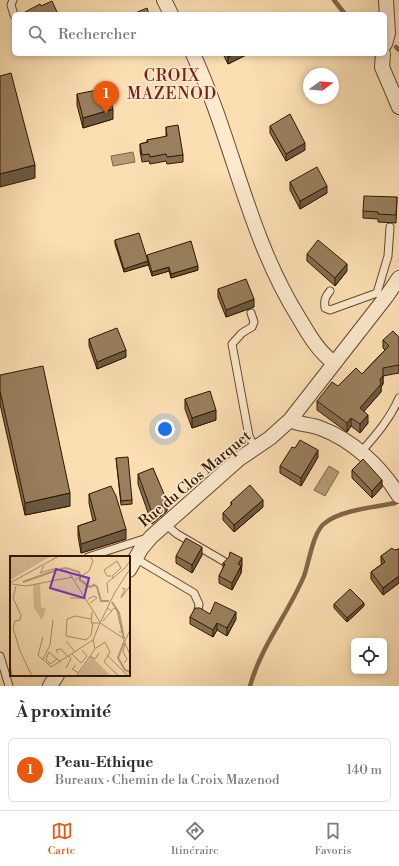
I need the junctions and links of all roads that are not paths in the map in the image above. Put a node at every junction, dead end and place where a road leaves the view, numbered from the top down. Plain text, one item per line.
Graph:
1 (13, 0) edge
2 (164, 0) edge
3 (386, 0) edge
4 (13, 12) edge
5 (170, 12) edge
6 (386, 12) edge
7 (194, 56) edge
8 (383, 56) edge
9 (399, 107) edge
10 (390, 227) dead end
11 (399, 278) edge
12 (330, 291) dead end
13 (382, 295) junction
14 (251, 313) dead end
15 (334, 363) junction
16 (399, 398) edge
17 (290, 420) junction
18 (255, 448) junction
19 (361, 452) junction
20 (398, 494) edge
21 (165, 524) junction
22 (151, 537) junction
23 (91, 556) edge
24 (225, 562) edge
25 (132, 564) edge
26 (198, 610) edge
27 (0, 656) edge
28 (56, 676) edge
29 (9, 686) edge
30 (50, 686) edge

1 - 4 lane
2 - 5 street
3 - 6 street
7 - 15 street
8 - 9 street
10 - 13 lane
11 - 13 street, Rue du Clos Marquet
12 - 13 lane
13 - 15 street, Rue du Clos Marquet
14 - 18 lane
15 - 17 street, Rue du Clos Marquet
16 - 19 lane
17 - 18 street, Rue du Clos Marquet
17 - 19 street
18 - 21 street, Rue du Clos Marquet
19 - 20 street
21 - 22 street, Rue du Clos Marquet
21 - 24 lane
22 - 23 lane
22 - 25 street, Rue du Clos Marquet
25 - 26 lane
27 - 29 lane
28 - 30 street

